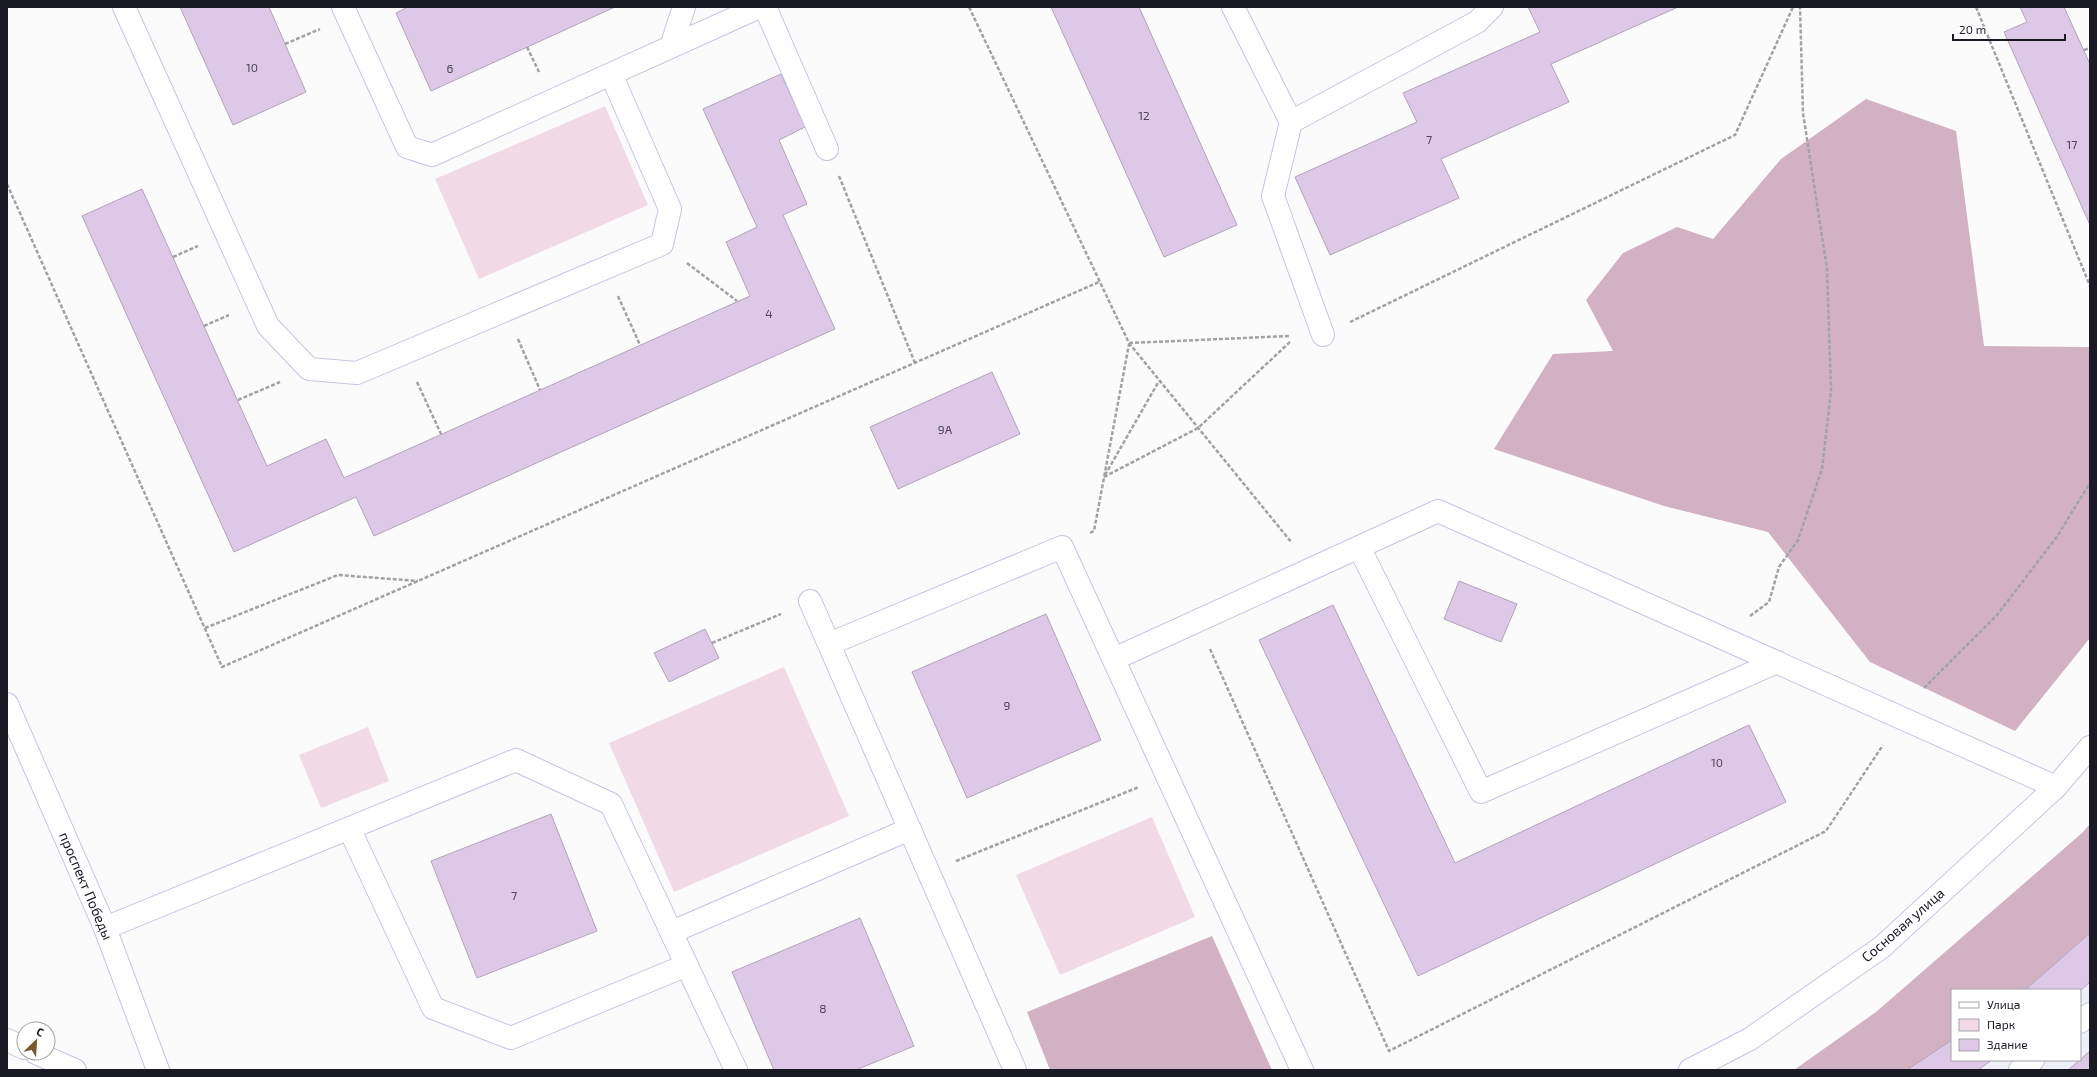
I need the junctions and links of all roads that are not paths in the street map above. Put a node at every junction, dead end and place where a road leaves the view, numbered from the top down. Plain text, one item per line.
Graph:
1 (124, 7) edge
2 (343, 7) edge
3 (684, 7) edge
4 (759, 7) edge
5 (765, 7) edge
6 (1233, 7) edge
7 (1492, 7) edge
8 (671, 47) junction
9 (611, 74) junction
10 (1291, 122) junction
11 (827, 149) road end
12 (1323, 335) road end
13 (1359, 547) junction
14 (810, 601) road end
15 (829, 644) junction
16 (1114, 659) junction
17 (1777, 662) junction
18 (7, 704) edge
19 (2090, 747) edge
20 (2056, 787) junction
21 (349, 828) junction
22 (910, 829) junction
23 (105, 928) junction
24 (672, 932) junction
25 (687, 965) junction
26 (2090, 1014) edge
27 (2081, 1021) edge
28 (54, 1061) edge
29 (2031, 1061) edge
30 (1011, 1069) edge
31 (75, 1070) edge
32 (158, 1070) edge
33 (736, 1070) edge
34 (1302, 1070) edge
35 (1690, 1070) edge
36 (2020, 1070) edge

1 - 9 street
2 - 9 street
3 - 8 street
4 - 8 street
5 - 11 street
6 - 10 street
7 - 10 street
8 - 9 street
10 - 12 street
13 - 16 street
13 - 17 street
13 - 17 street
14 - 15 street
15 - 16 street
15 - 22 street
16 - 34 street
17 - 20 street
18 - 23 street, проспект Победы
19 - 20 street, Сосновая улица
20 - 35 street, Сосновая улица
21 - 23 street
21 - 24 street
21 - 25 street
22 - 24 street
22 - 30 street
23 - 32 street, проспект Победы
24 - 25 street
25 - 33 street
26 - 27 street
28 - 31 street
29 - 36 street

